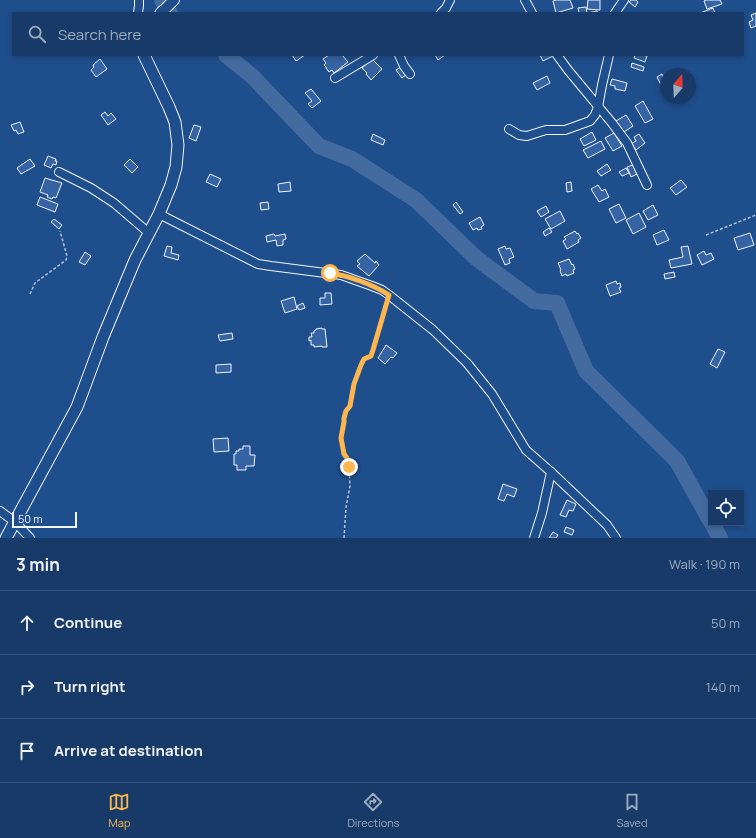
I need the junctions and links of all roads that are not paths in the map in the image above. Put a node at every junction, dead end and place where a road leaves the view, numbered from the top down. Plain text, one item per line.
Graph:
1 (139, 0) edge
2 (174, 0) edge
3 (450, 0) edge
4 (525, 0) edge
5 (624, 0) edge
6 (138, 12) edge
7 (162, 12) edge
8 (442, 12) edge
9 (531, 12) edge
10 (616, 12) edge
11 (144, 56) edge
12 (371, 56) edge
13 (399, 56) edge
14 (558, 56) edge
15 (609, 56) edge
16 (410, 74) dead end
17 (335, 78) dead end
18 (598, 107) junction
19 (509, 129) dead end
20 (59, 172) dead end
21 (647, 185) dead end
22 (159, 214) junction
23 (149, 233) junction
24 (551, 472) junction
25 (0, 511) edge
26 (15, 522) junction
27 (6, 538) edge
28 (30, 538) edge
29 (534, 538) edge
30 (616, 538) edge

1 - 6 street
2 - 7 street
3 - 8 street
4 - 9 street
5 - 10 street
11 - 22 main road
12 - 17 street
13 - 16 street
14 - 18 street
15 - 18 street
18 - 19 street
18 - 21 street
20 - 23 street
22 - 23 main road
22 - 24 street
23 - 26 main road
24 - 29 street
24 - 30 street
25 - 26 street
26 - 27 main road
26 - 28 street

